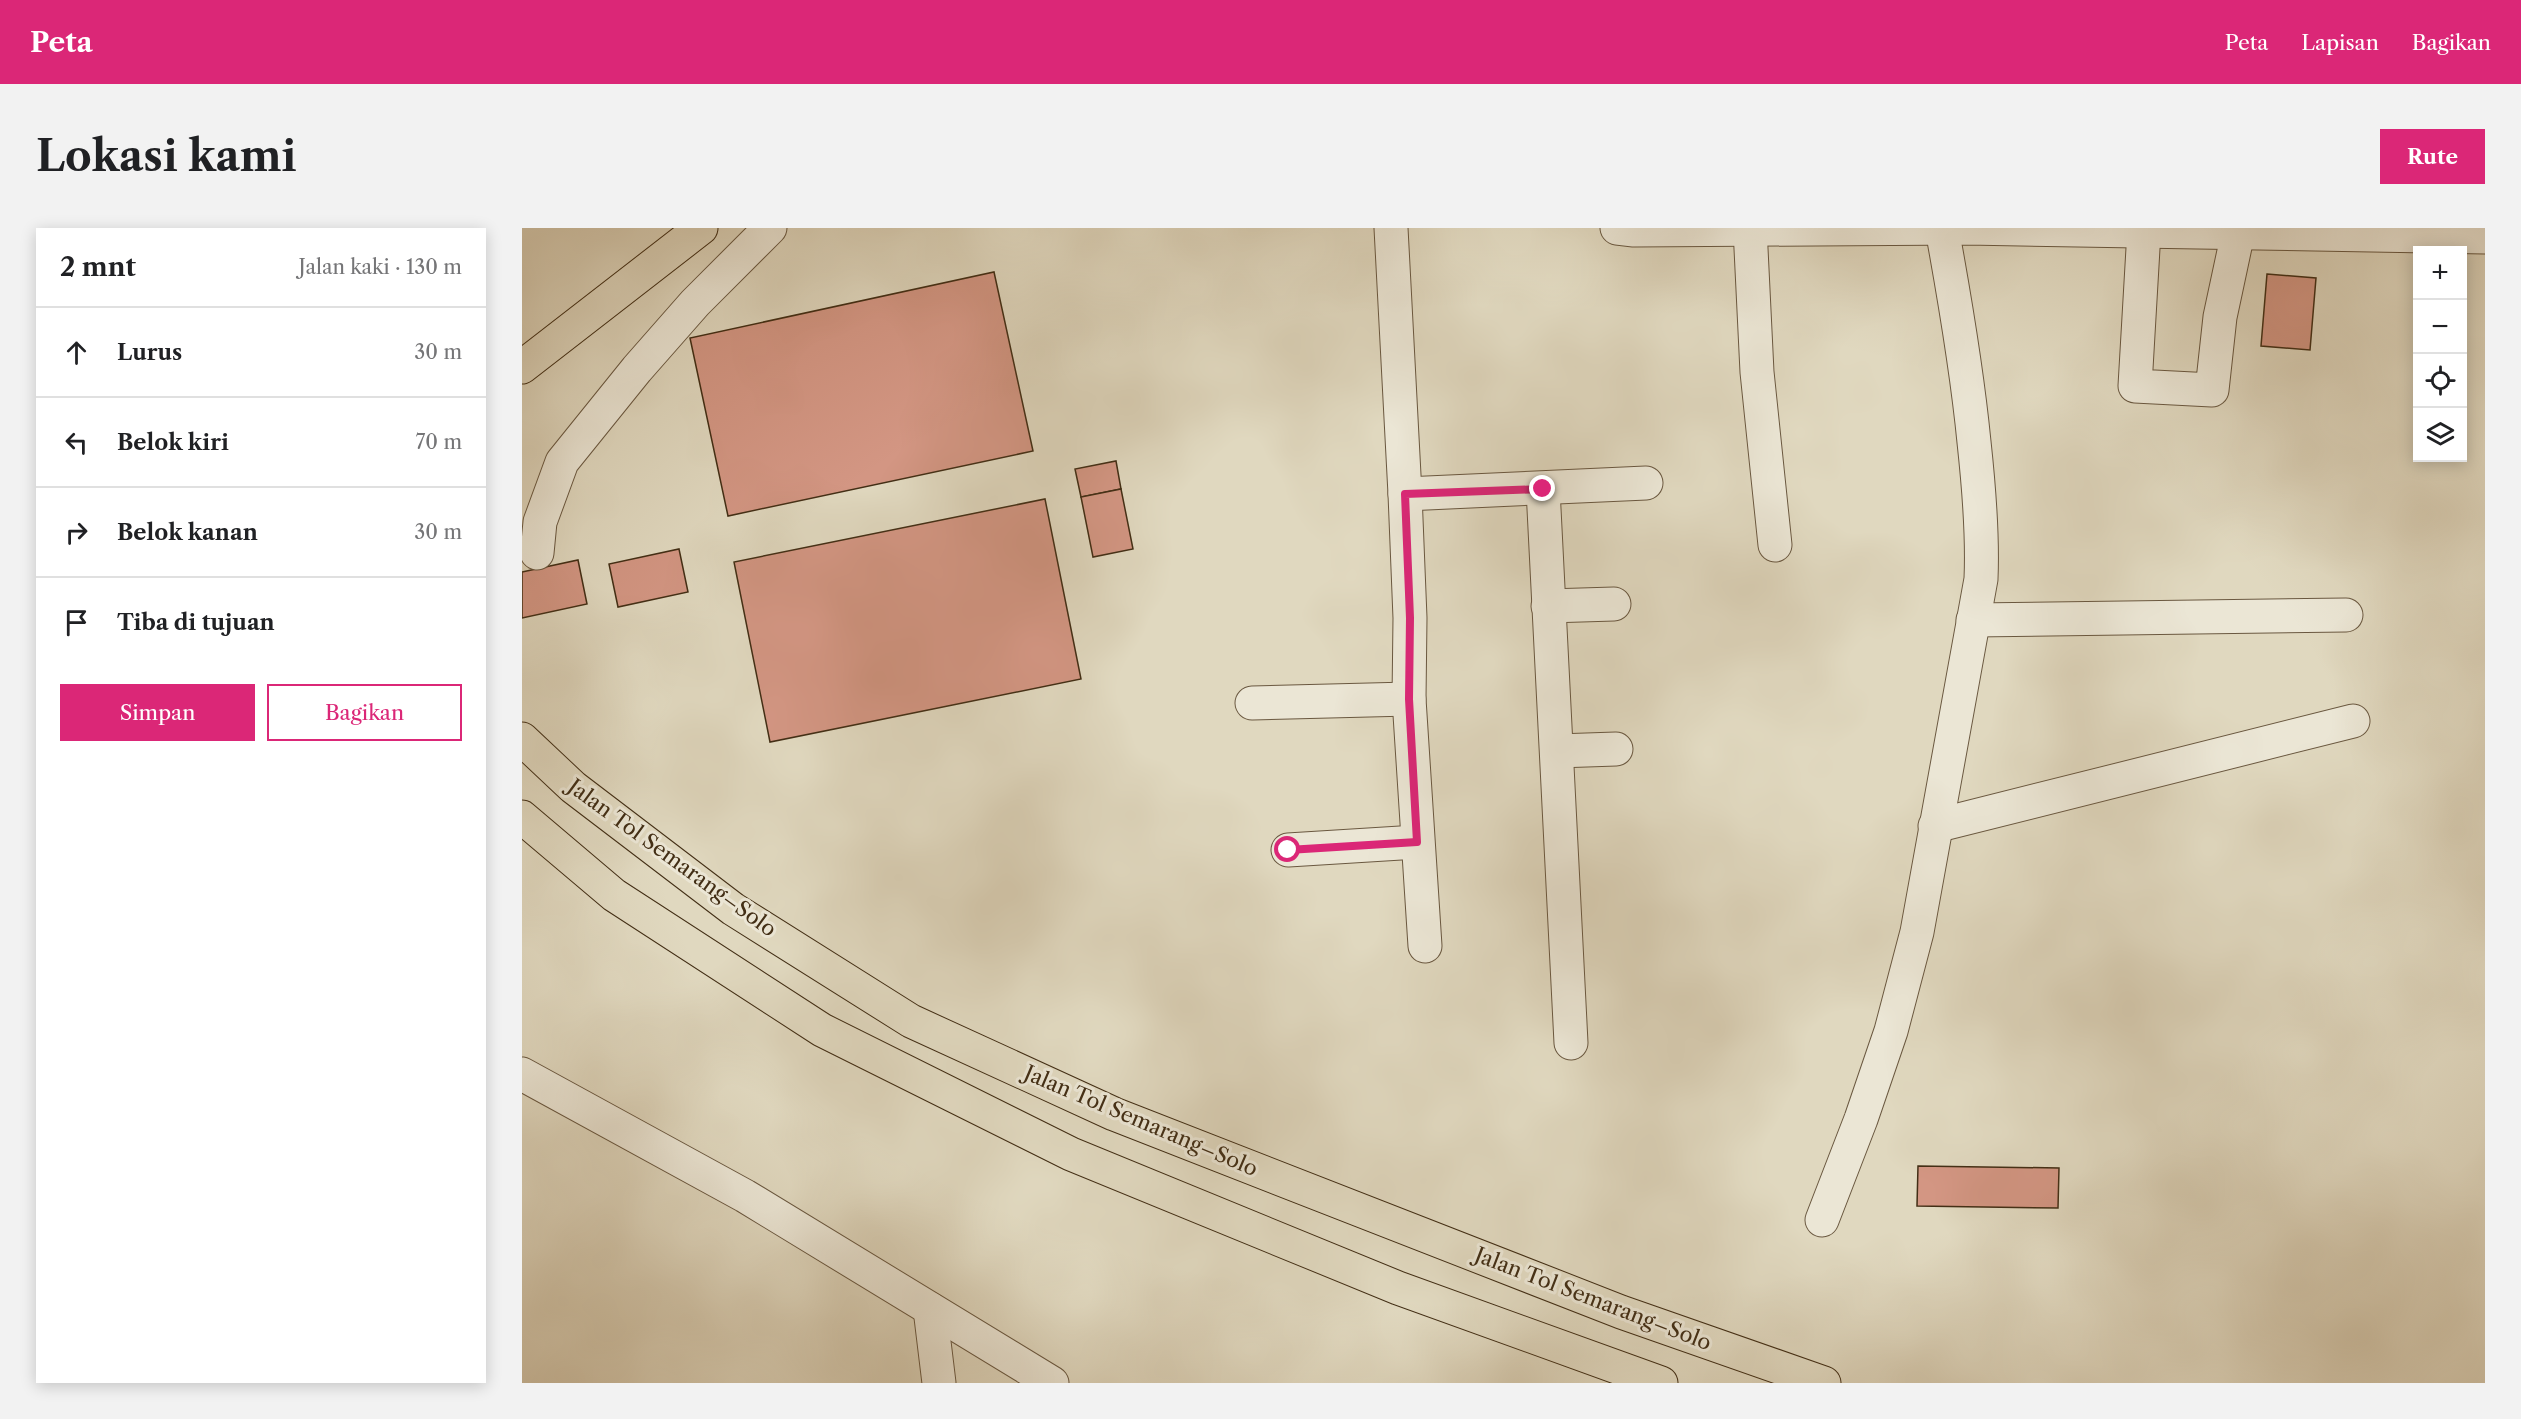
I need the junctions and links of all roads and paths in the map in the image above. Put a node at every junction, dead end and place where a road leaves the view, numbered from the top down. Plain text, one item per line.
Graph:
1 (701, 228) edge
2 (770, 228) edge
3 (1391, 228) edge
4 (1617, 228) edge
5 (1750, 228) edge
6 (1959, 228) edge
7 (2144, 231) junction
8 (2239, 231) edge
9 (2478, 234) edge
10 (522, 366) edge
11 (1646, 483) dead end
12 (1543, 489) junction
13 (1405, 494) junction
14 (1775, 545) dead end
15 (537, 553) dead end
16 (1614, 604) dead end
17 (1548, 606) junction
18 (2346, 615) dead end
19 (1973, 620) junction
20 (1409, 699) junction
21 (1252, 703) dead end
22 (2353, 721) dead end
23 (522, 739) edge
24 (1616, 749) dead end
25 (1557, 752) junction
26 (522, 817) edge
27 (1935, 826) junction
28 (1417, 842) junction
29 (1288, 850) dead end
30 (1425, 946) dead end
31 (1571, 1043) dead end
32 (522, 1074) edge
33 (1822, 1220) dead end
34 (930, 1309) junction
35 (939, 1383) edge
36 (1052, 1383) edge
37 (1661, 1383) edge
38 (1824, 1383) edge

1 - 10 main road
2 - 15 street
3 - 13 street
4 - 5 street
5 - 6 street
5 - 14 street
6 - 7 street
6 - 19 street
7 - 8 street
7 - 8 street
8 - 9 street
11 - 12 street
12 - 13 street
12 - 17 street
13 - 20 street
16 - 17 street
17 - 25 street
18 - 19 street
19 - 27 street
20 - 21 street
20 - 28 street
22 - 27 street
23 - 38 main road, Jalan Tol Semarang–Solo
24 - 25 street
25 - 31 street
26 - 37 main road
27 - 33 street
28 - 29 street
28 - 30 street
32 - 34 street
34 - 35 street
34 - 36 street

